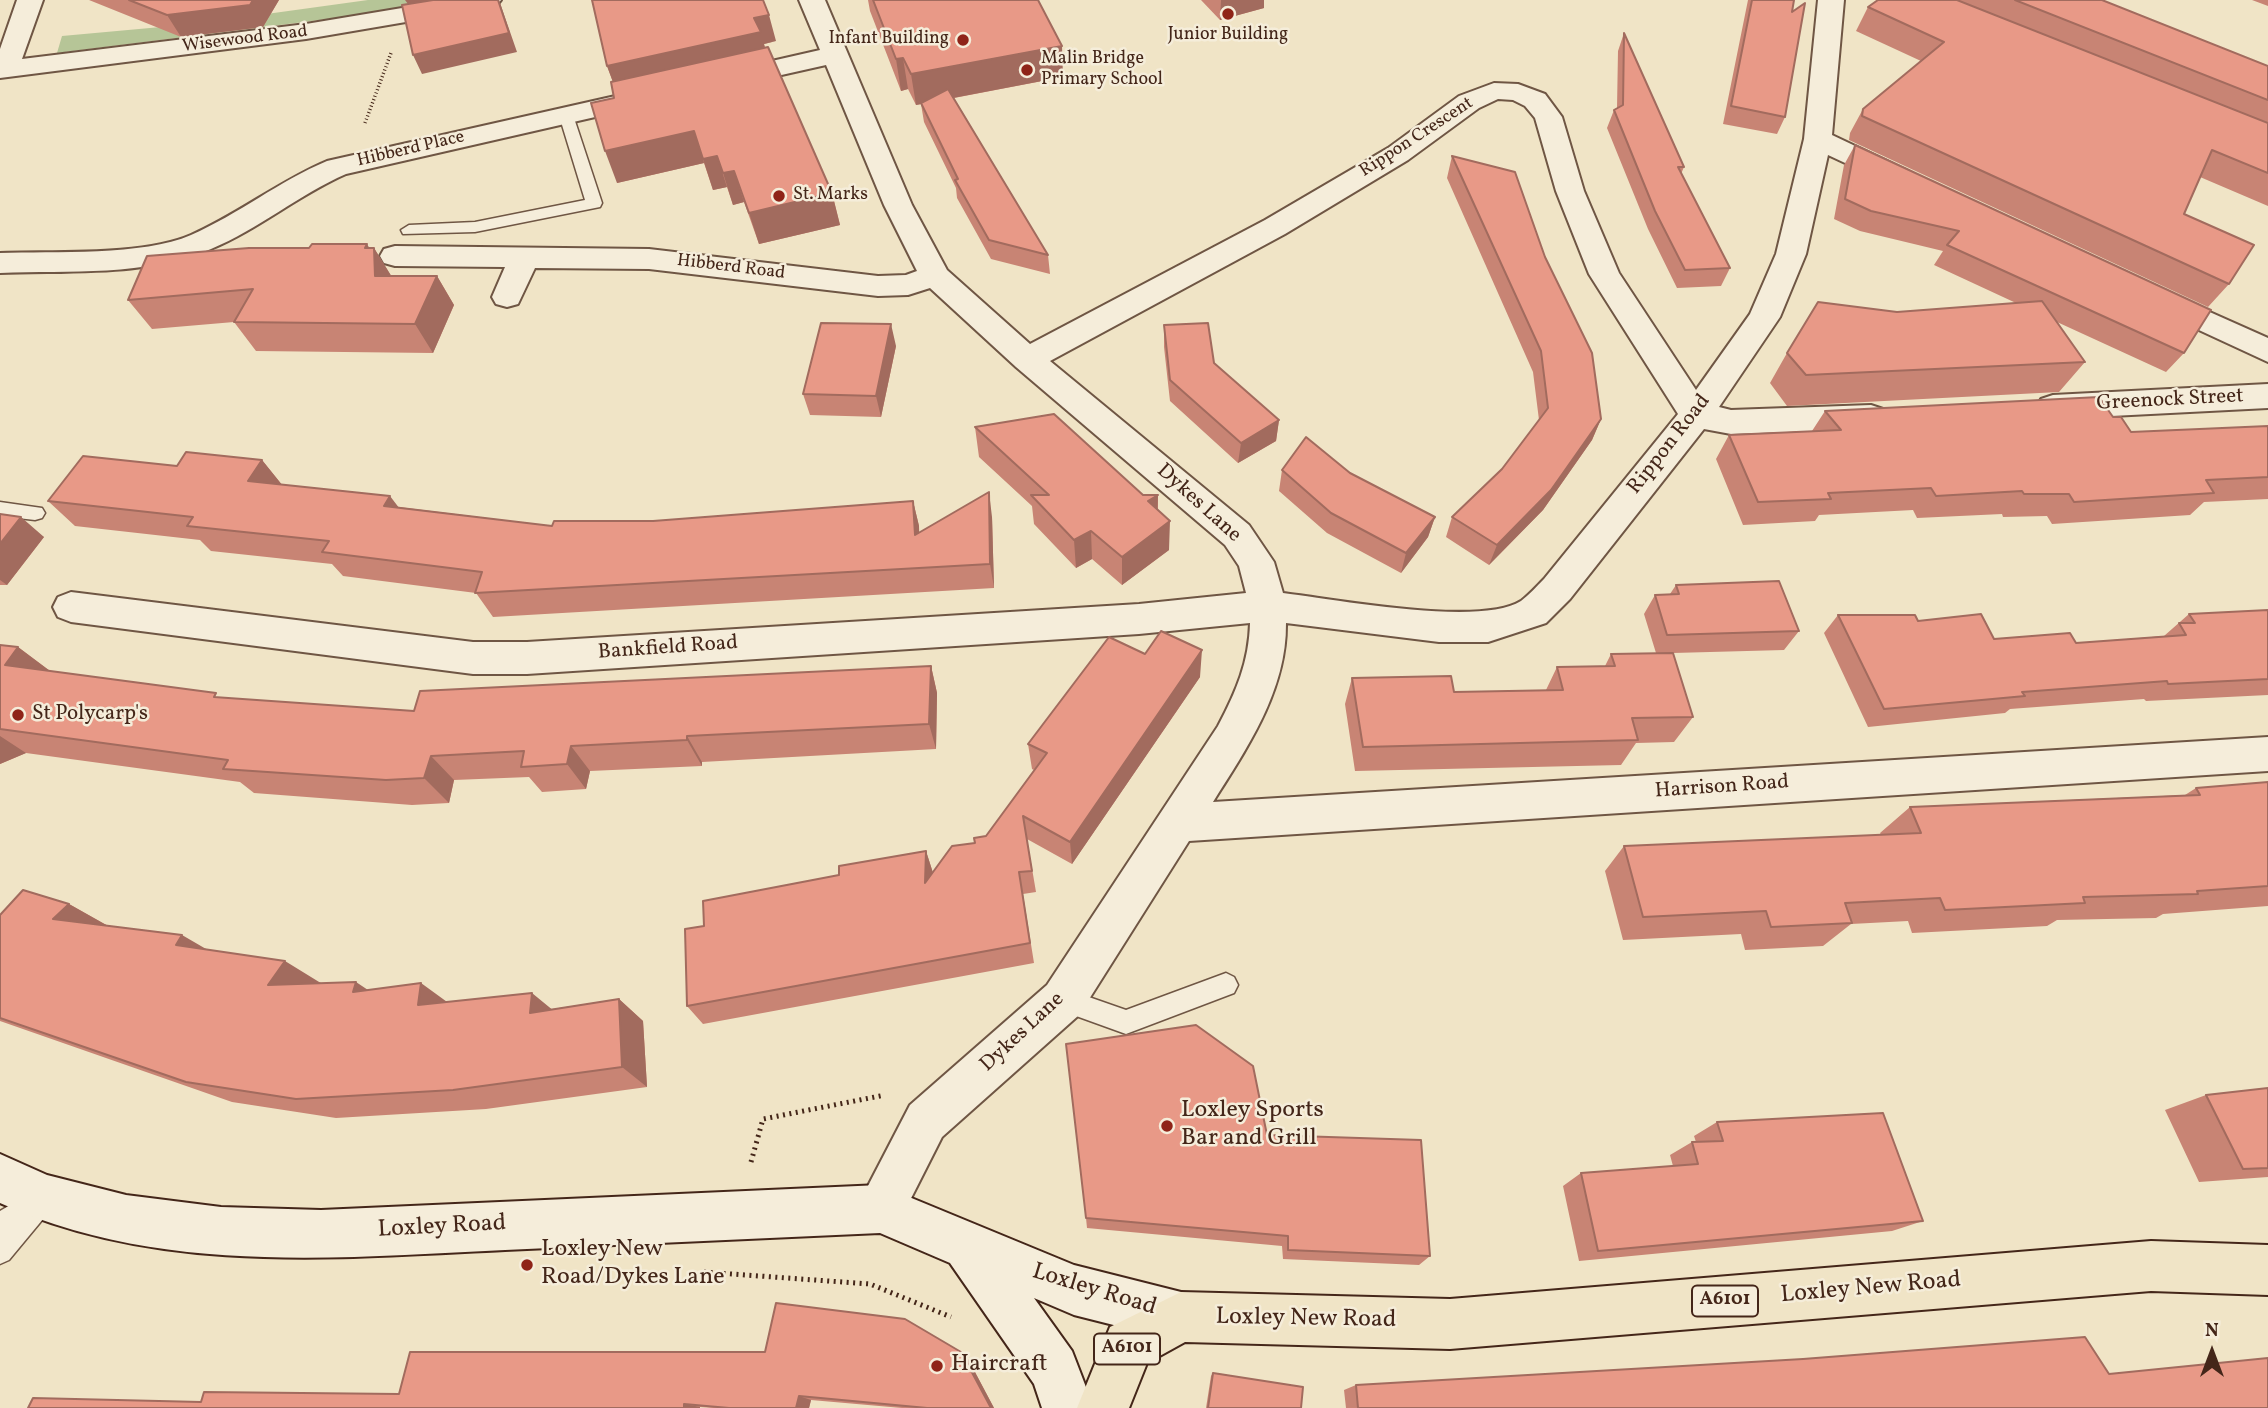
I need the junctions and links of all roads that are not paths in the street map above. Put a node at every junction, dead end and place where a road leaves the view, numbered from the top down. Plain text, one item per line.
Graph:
1 (30, 0) edge
2 (488, 0) edge
3 (812, 0) edge
4 (1831, 0) edge
5 (835, 55) junction
6 (3, 70) edge
7 (566, 115) junction
8 (1818, 139) junction
9 (1918, 186) edge
10 (402, 243) joint
11 (525, 256) junction
12 (0, 263) edge
13 (935, 276) junction
14 (2130, 286) edge
15 (507, 297) dead end
16 (2268, 351) edge
17 (1027, 359) junction
18 (2268, 396) edge
19 (2021, 409) edge
20 (1696, 415) junction
21 (1898, 415) edge
22 (0, 509) edge
23 (35, 513) dead end
24 (71, 607) dead end
25 (1268, 607) junction
26 (2268, 754) edge
27 (1177, 823) junction
28 (1226, 985) dead end
29 (1063, 1000) junction
30 (0, 1178) edge
31 (44, 1198) junction
32 (880, 1209) junction
33 (0, 1227) edge
34 (968, 1247) junction
35 (0, 1251) edge
36 (2268, 1270) edge
37 (1181, 1317) junction
38 (1068, 1408) edge
39 (1103, 1408) edge

1 - 6 street
2 - 6 street, Wisewood Road
3 - 5 street, Dykes Lane
4 - 8 street, Rippon Road
5 - 7 street, Hibberd Place
5 - 13 street, Dykes Lane
7 - 10 lane
7 - 12 street, Hibberd Place
8 - 9 street
8 - 20 street, Rippon Road
10 - 11 street, Hibberd Road
11 - 13 street, Hibberd Road
11 - 15 street
13 - 17 street, Dykes Lane
14 - 16 street
17 - 20 street, Rippon Crescent
17 - 25 street, Dykes Lane
18 - 19 street, Greenock Street
20 - 21 street
20 - 25 street, Rippon Road
22 - 23 lane
24 - 25 street, Bankfield Road
25 - 27 street, Dykes Lane
26 - 27 street, Harrison Road
27 - 29 street, Dykes Lane
28 - 29 lane
29 - 32 street, Dykes Lane
30 - 31 street, Loxley Road
31 - 32 street, Loxley Road
31 - 33 lane
31 - 35 lane
32 - 34 street, Loxley Road
34 - 37 street, Loxley Road
34 - 38 street, Loxley Road
36 - 37 main road, Loxley New Road / A6101
37 - 39 main road, Loxley Road / A6101

